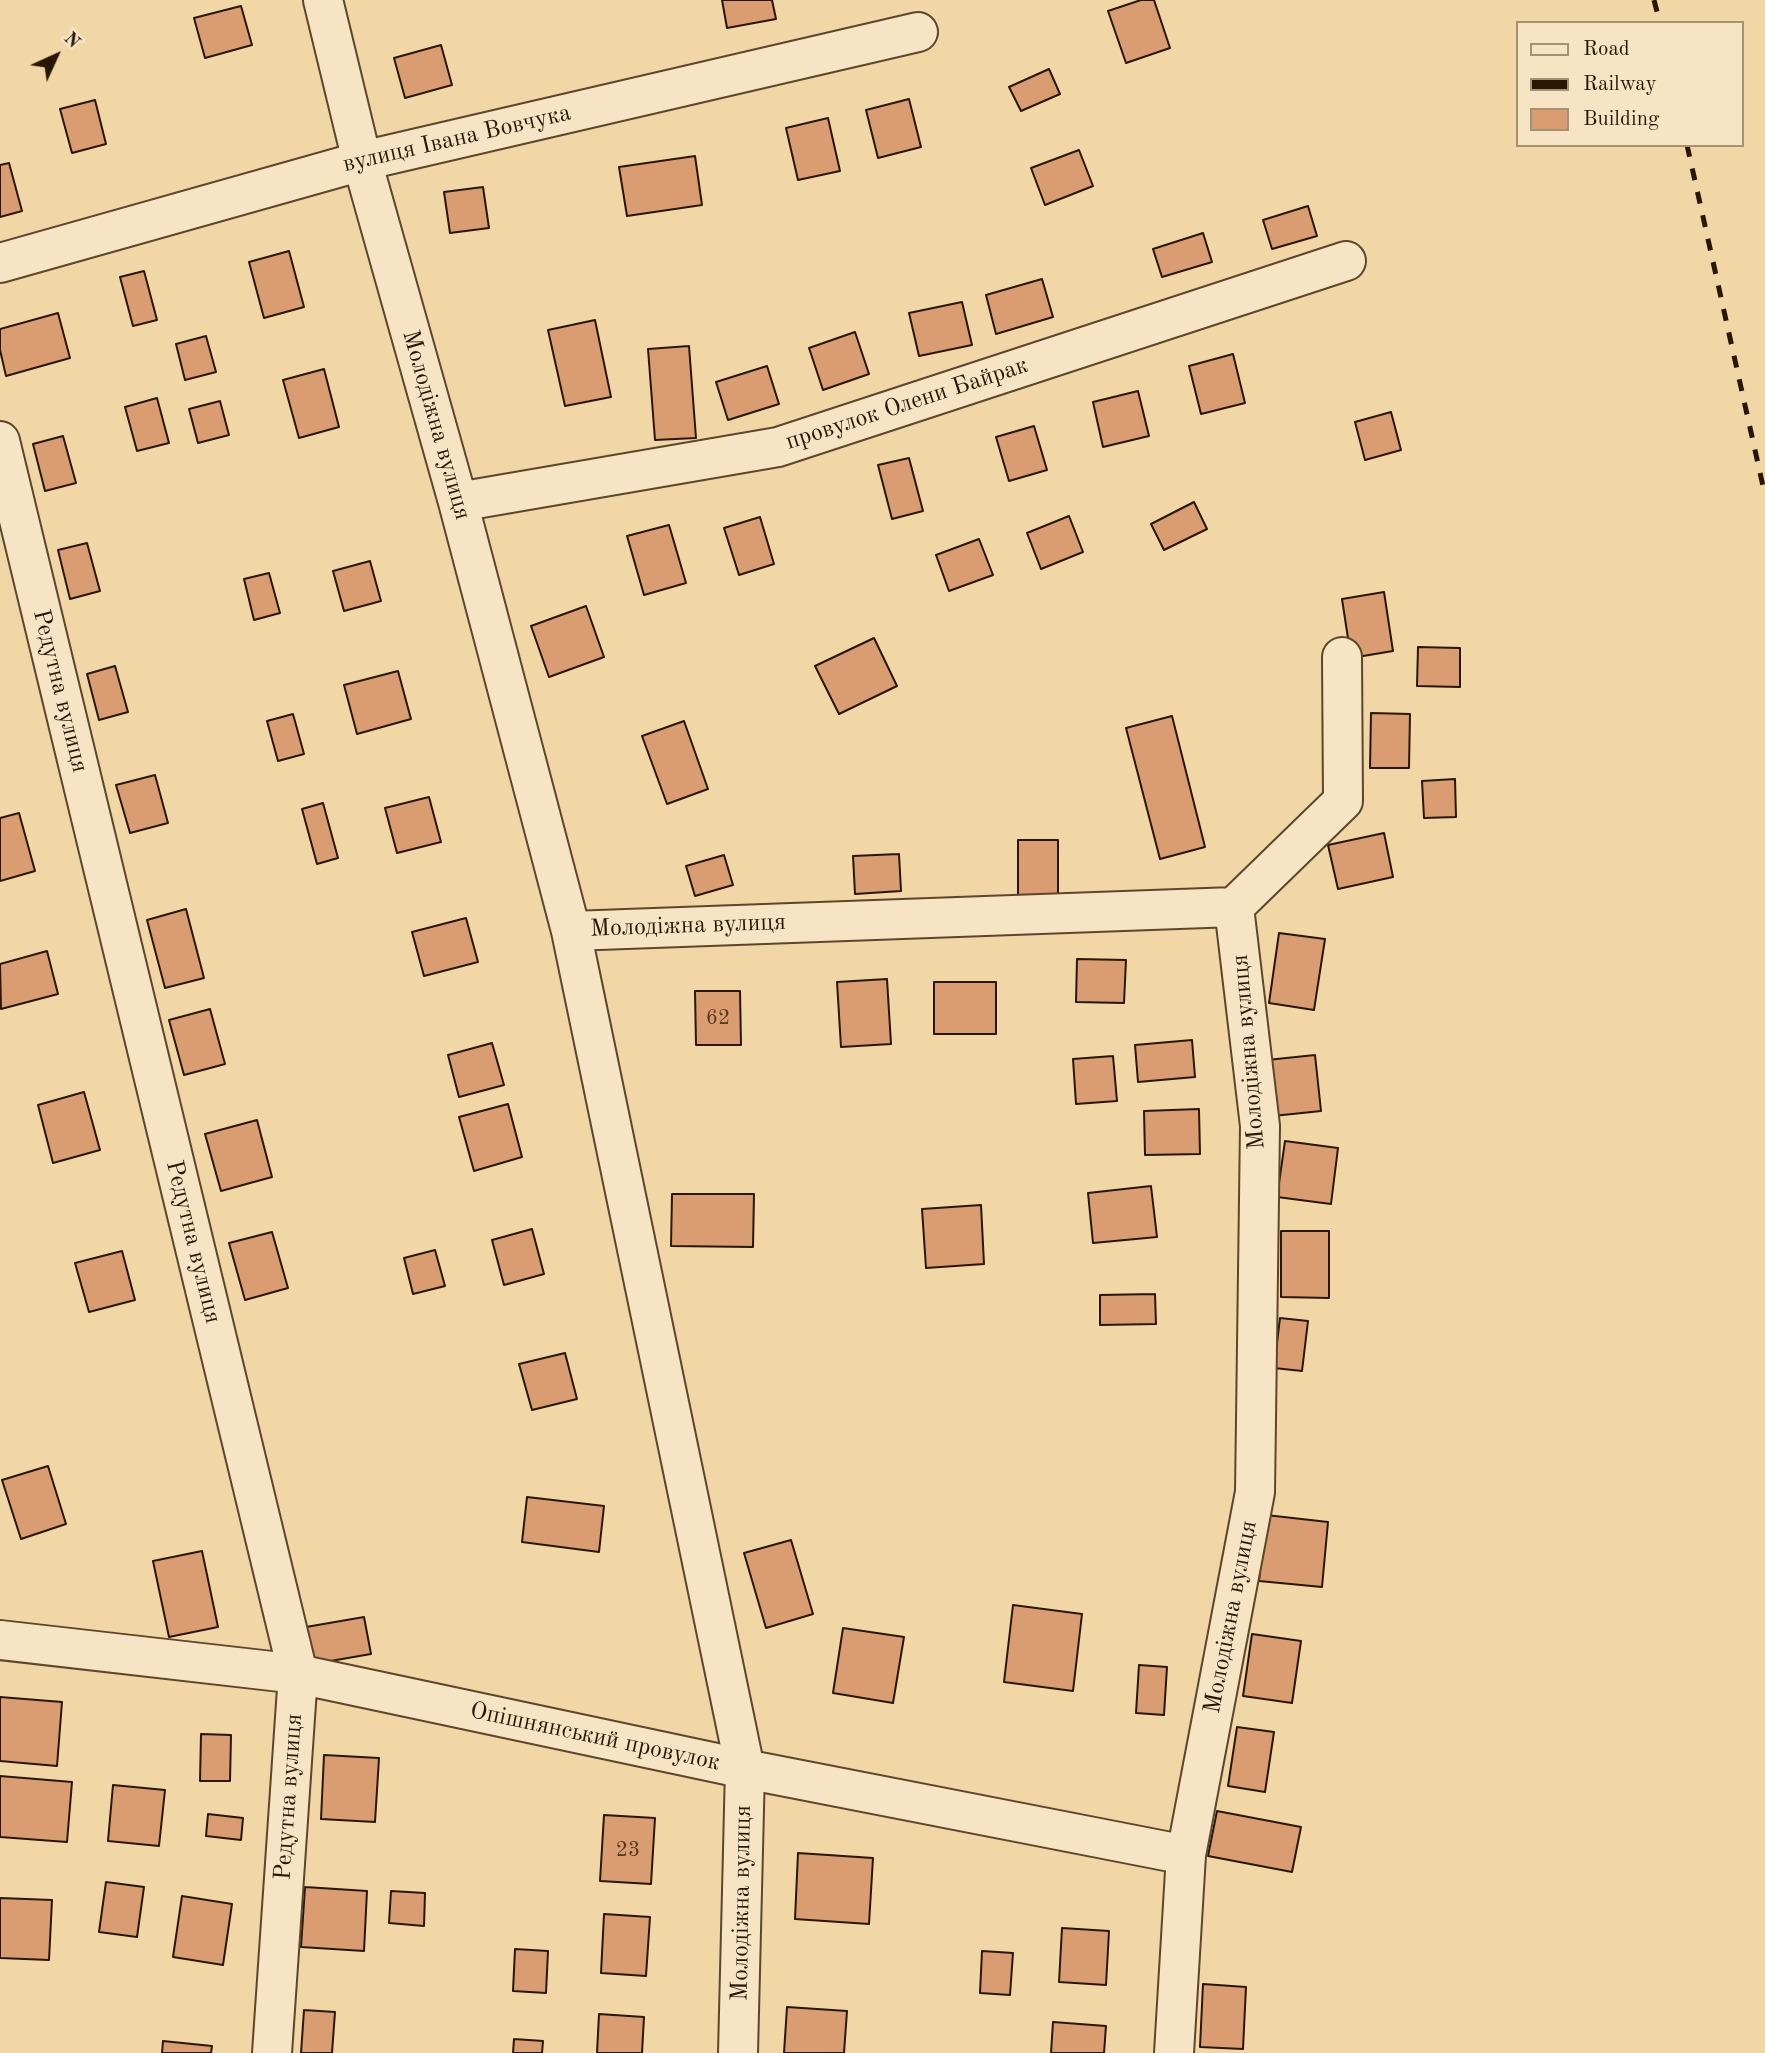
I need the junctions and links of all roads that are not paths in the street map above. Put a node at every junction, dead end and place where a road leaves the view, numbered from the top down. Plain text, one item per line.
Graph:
1 (323, 0) edge
2 (918, 32) dead end
3 (362, 161) junction
4 (1346, 261) dead end
5 (0, 263) edge
6 (0, 441) edge
7 (458, 502) junction
8 (1342, 657) dead end
9 (1234, 907) junction
10 (571, 931) junction
11 (0, 1640) edge
12 (298, 1674) junction
13 (745, 1769) junction
14 (1186, 1855) junction
15 (272, 2053) edge
16 (738, 2053) edge
17 (1174, 2053) edge

1 - 3 street, Молодіжна вулиця
2 - 3 street, вулиця Івана Вовчука
3 - 5 street, вулиця Івана Вовчука
3 - 7 street, Молодіжна вулиця
4 - 7 street, провулок Олени Байрак
6 - 12 street, Редутна вулиця
7 - 10 street, Молодіжна вулиця
8 - 9 street
9 - 10 street, Молодіжна вулиця
9 - 14 street, Молодіжна вулиця
10 - 13 street, Молодіжна вулиця
11 - 12 street, Опішнянський провулок
12 - 13 street, Опішнянський провулок
12 - 15 street, Редутна вулиця
13 - 14 street, Опішнянський провулок
13 - 16 street, Молодіжна вулиця
14 - 17 street, Молодіжна вулиця

